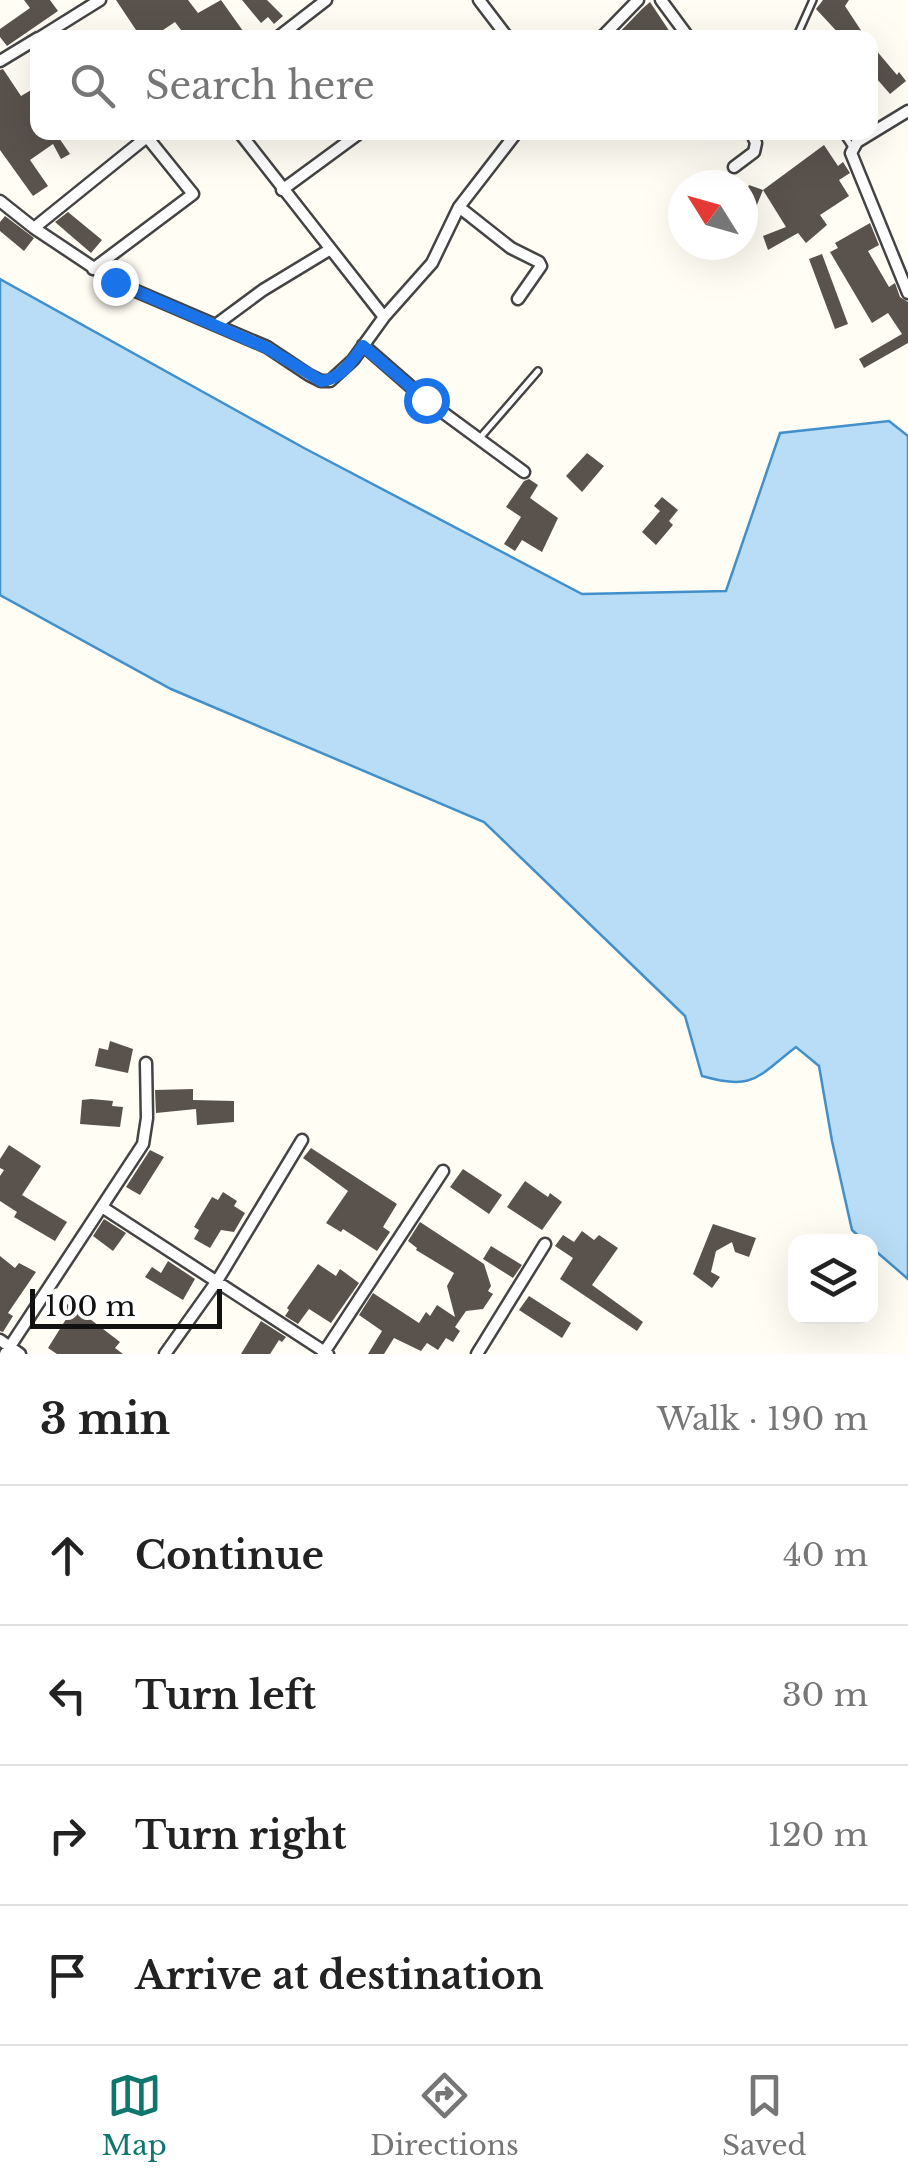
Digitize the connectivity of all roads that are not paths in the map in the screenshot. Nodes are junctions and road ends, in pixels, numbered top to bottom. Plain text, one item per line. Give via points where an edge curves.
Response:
1 (100, 0) edge
2 (326, 0) edge
3 (480, 0) edge
4 (638, 0) edge
5 (661, 0) edge
6 (813, 0) edge
7 (51, 30) edge
8 (287, 30) edge
9 (501, 30) edge
10 (609, 30) edge
11 (683, 30) edge
12 (800, 30) edge
13 (30, 43) edge
14 (0, 61) edge
15 (908, 111) edge
16 (878, 130) edge
17 (144, 140) edge
18 (154, 140) edge
19 (245, 140) edge
20 (350, 140) edge
21 (511, 140) edge
22 (755, 140) edge
23 (847, 140) edge
24 (863, 140) edge
25 (852, 147) junction
26 (734, 168) dead end
27 (282, 190) junction
28 (0, 200) edge
29 (460, 208) junction
30 (34, 228) junction
31 (329, 250) junction
32 (93, 270) junction
33 (908, 293) edge
34 (518, 298) dead end
35 (384, 317) junction
36 (217, 324) junction
37 (363, 346) junction
38 (538, 371) dead end
39 (479, 439) junction
40 (524, 472) dead end
41 (146, 1063) dead end
42 (302, 1140) dead end
43 (444, 1170) dead end
44 (102, 1207) junction
45 (546, 1244) dead end
46 (217, 1281) junction
47 (9, 1349) edge
48 (325, 1353) edge
49 (166, 1354) edge
50 (477, 1354) edge

1 - 7 street
2 - 8 street
3 - 9 street
4 - 10 street
5 - 11 street
6 - 12 lane
13 - 14 street
15 - 16 street
17 - 30 street
18 - 32 street via 193,194
19 - 27 street
20 - 27 street
21 - 29 street
22 - 26 street via 754,152
23 - 25 lane
24 - 25 street
25 - 33 street
27 - 31 street
28 - 30 street
29 - 34 street via 539,262
29 - 35 street via 432,263
30 - 32 street
31 - 35 street
31 - 36 street
32 - 36 street
35 - 37 street
36 - 37 street via 321,381 338,375
37 - 39 street
38 - 39 lane
39 - 40 street
41 - 44 street via 142,1144
42 - 46 street
43 - 48 street
44 - 46 street
44 - 47 street
45 - 50 street
46 - 48 street
46 - 49 street

